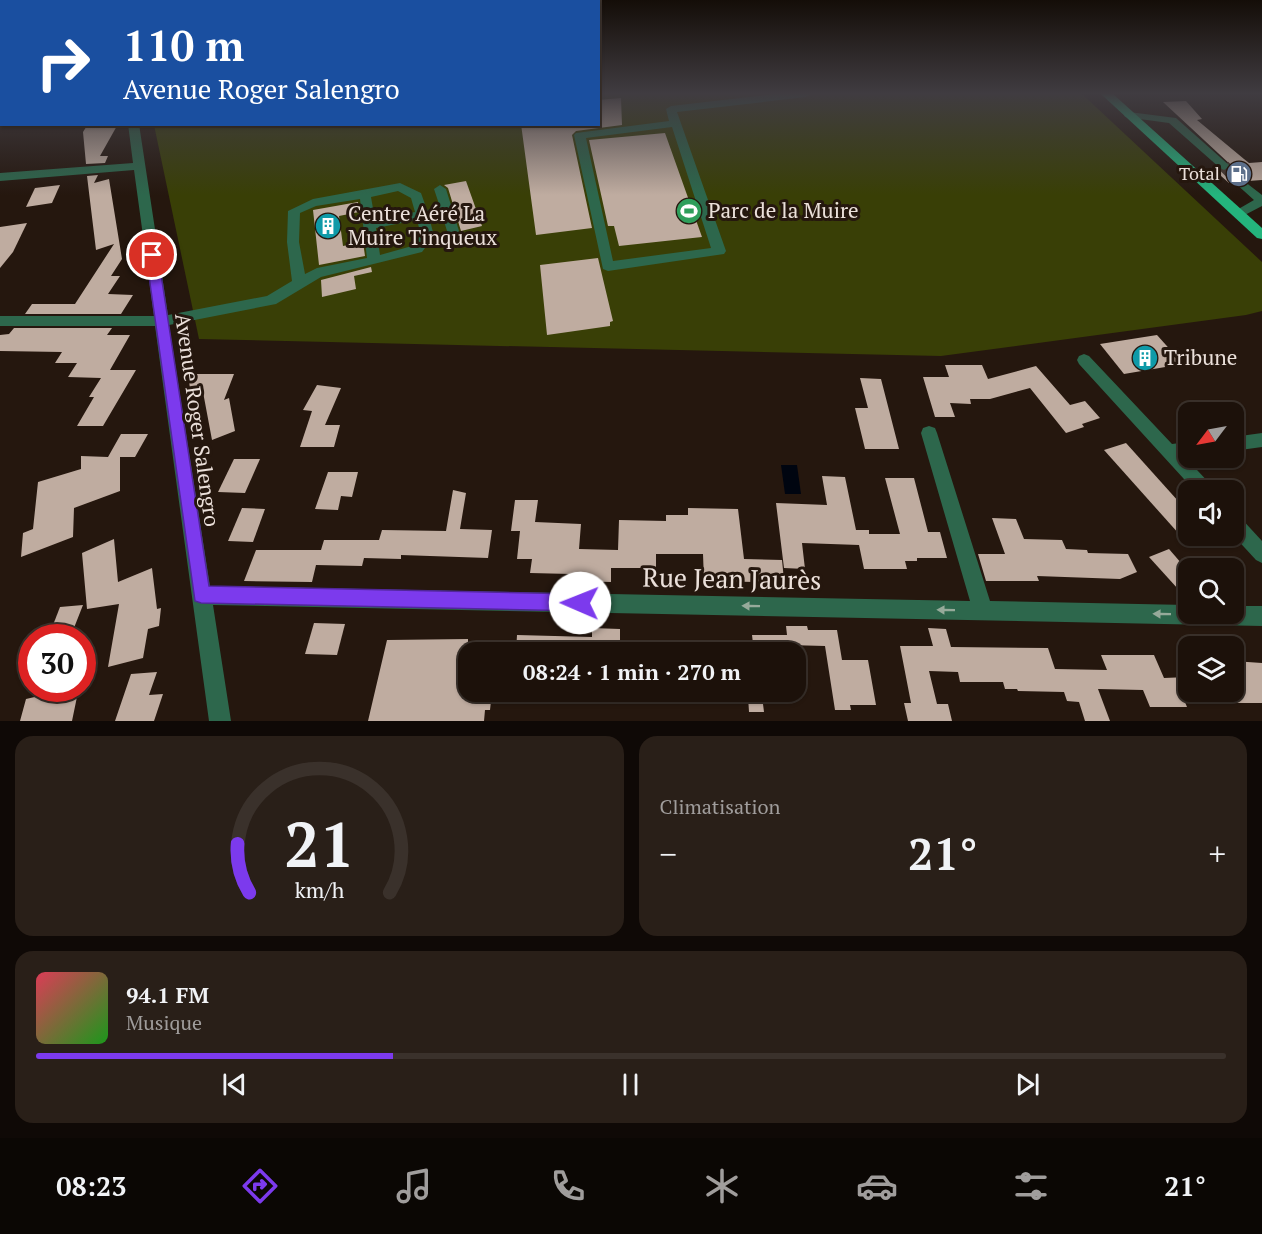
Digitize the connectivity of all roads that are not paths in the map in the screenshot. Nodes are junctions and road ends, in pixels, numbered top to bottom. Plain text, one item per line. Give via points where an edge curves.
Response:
1 (134, 128) edge
2 (639, 128) edge
3 (678, 128) edge
4 (1143, 128) edge
5 (1181, 128) edge
6 (139, 166) junction
7 (1224, 166) tunnel mouth
8 (0, 177) edge
9 (1240, 182) tunnel mouth
10 (365, 194) junction
11 (417, 196) junction
12 (1262, 201) edge
13 (447, 210) junction
14 (422, 214) junction
15 (1239, 214) junction
16 (369, 225) junction
17 (1262, 235) edge
18 (428, 236) junction
19 (374, 261) junction
20 (299, 282) junction
21 (0, 321) edge
22 (162, 321) junction
23 (1084, 360) dead end
24 (929, 433) dead end
25 (1262, 440) edge
26 (1244, 442) edge
27 (1178, 450) edge
28 (1169, 451) junction
29 (1195, 480) edge
30 (1244, 534) edge
31 (1262, 554) edge
32 (201, 595) junction
33 (983, 611) junction
34 (1262, 616) edge
35 (220, 721) edge

1 - 6 street, Avenue Roger Salengro
2 - 3 street via 580,135 608,266 719,251
4 - 15 main road
5 - 7 street
6 - 8 street
6 - 22 street, Avenue Roger Salengro
9 - 12 street
10 - 11 street via 400,187
10 - 16 street
10 - 20 street via 312,203 294,211 293,242
11 - 13 street via 441,191
11 - 14 street
12 - 15 street
13 - 14 street
13 - 18 street via 452,229
14 - 16 street
14 - 18 street
15 - 17 main road
16 - 19 street
18 - 19 street via 417,249
19 - 20 street via 317,273
20 - 22 street via 271,300
21 - 22 street
22 - 32 street, Avenue Roger Salengro
23 - 28 street
24 - 33 street
25 - 26 street
27 - 28 street
28 - 29 street
30 - 31 street
33 -> 32 street, Rue Jean Jaurès
32 - 35 street, Avenue Roger Salengro
34 -> 33 street, Rue Jean Jaurès

